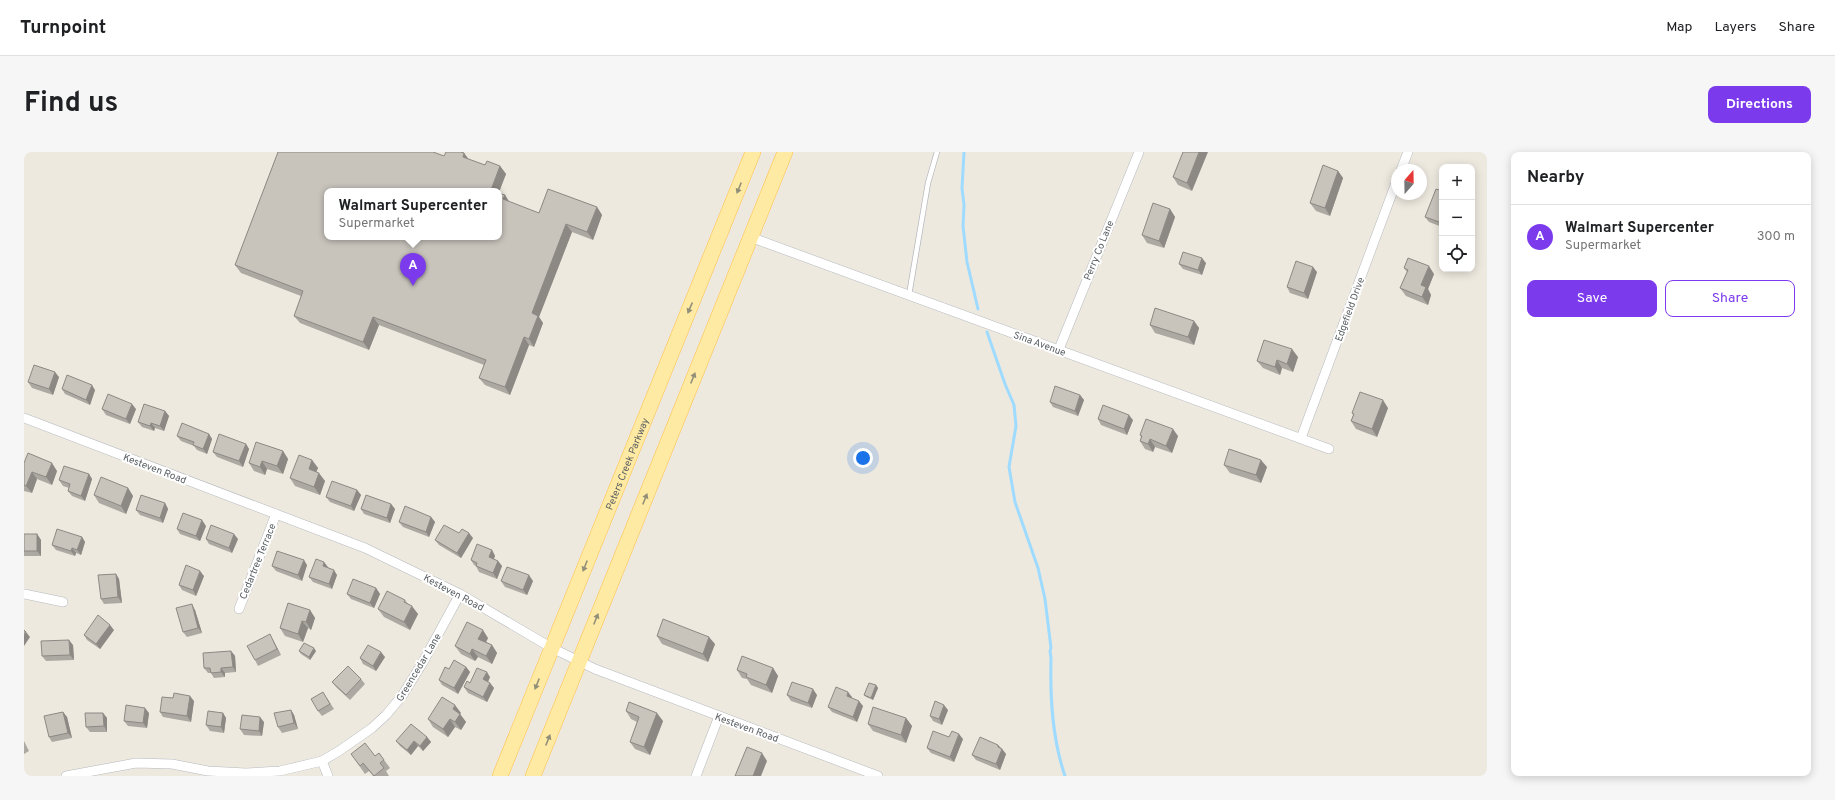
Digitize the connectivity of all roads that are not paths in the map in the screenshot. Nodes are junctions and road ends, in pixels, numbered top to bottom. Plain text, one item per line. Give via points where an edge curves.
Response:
1 (753, 152) edge
2 (785, 152) edge
3 (936, 152) edge
4 (1139, 152) edge
5 (1408, 152) edge
6 (1403, 164) edge
7 (1391, 196) edge
8 (750, 238) junction
9 (909, 295) junction
10 (1059, 349) junction
11 (24, 418) edge
12 (1301, 438) junction
13 (1330, 449) dead end
14 (276, 514) junction
15 (24, 594) edge
16 (460, 594) junction
17 (63, 602) dead end
18 (239, 608) dead end
19 (552, 648) junction
20 (579, 662) junction
21 (719, 716) junction
22 (322, 760) junction
23 (66, 776) edge
24 (328, 776) edge
25 (500, 776) edge
26 (533, 776) edge
27 (696, 776) edge
28 (878, 776) edge

1 -> 19 main road, Peters Creek Parkway
2 - 8 main road
3 - 9 lane via 928,183
4 - 10 street, Perry Co Lane
5 - 6 street
7 - 12 street, Edgefield Drive
8 - 9 street, Sina Avenue
20 -> 8 main road
9 - 10 street, Sina Avenue
10 - 12 street, Sina Avenue
11 - 14 street, Kesteven Road
12 - 13 street, Sina Avenue
14 - 16 street, Kesteven Road via 365,548
14 - 18 street, Cedartree Terrace
15 - 17 street
16 - 19 street, Kesteven Road
16 - 22 street, Greencedar Lane via 402,696 372,728 340,751
19 - 20 street, Kesteven Road
19 -> 25 main road, Peters Creek Parkway
20 - 21 street, Kesteven Road
26 -> 20 main road
21 - 27 street
21 - 28 street, Kesteven Road
22 - 23 street, Greencedar Lane via 280,771 246,773 208,771 172,764 136,763
22 - 24 street

